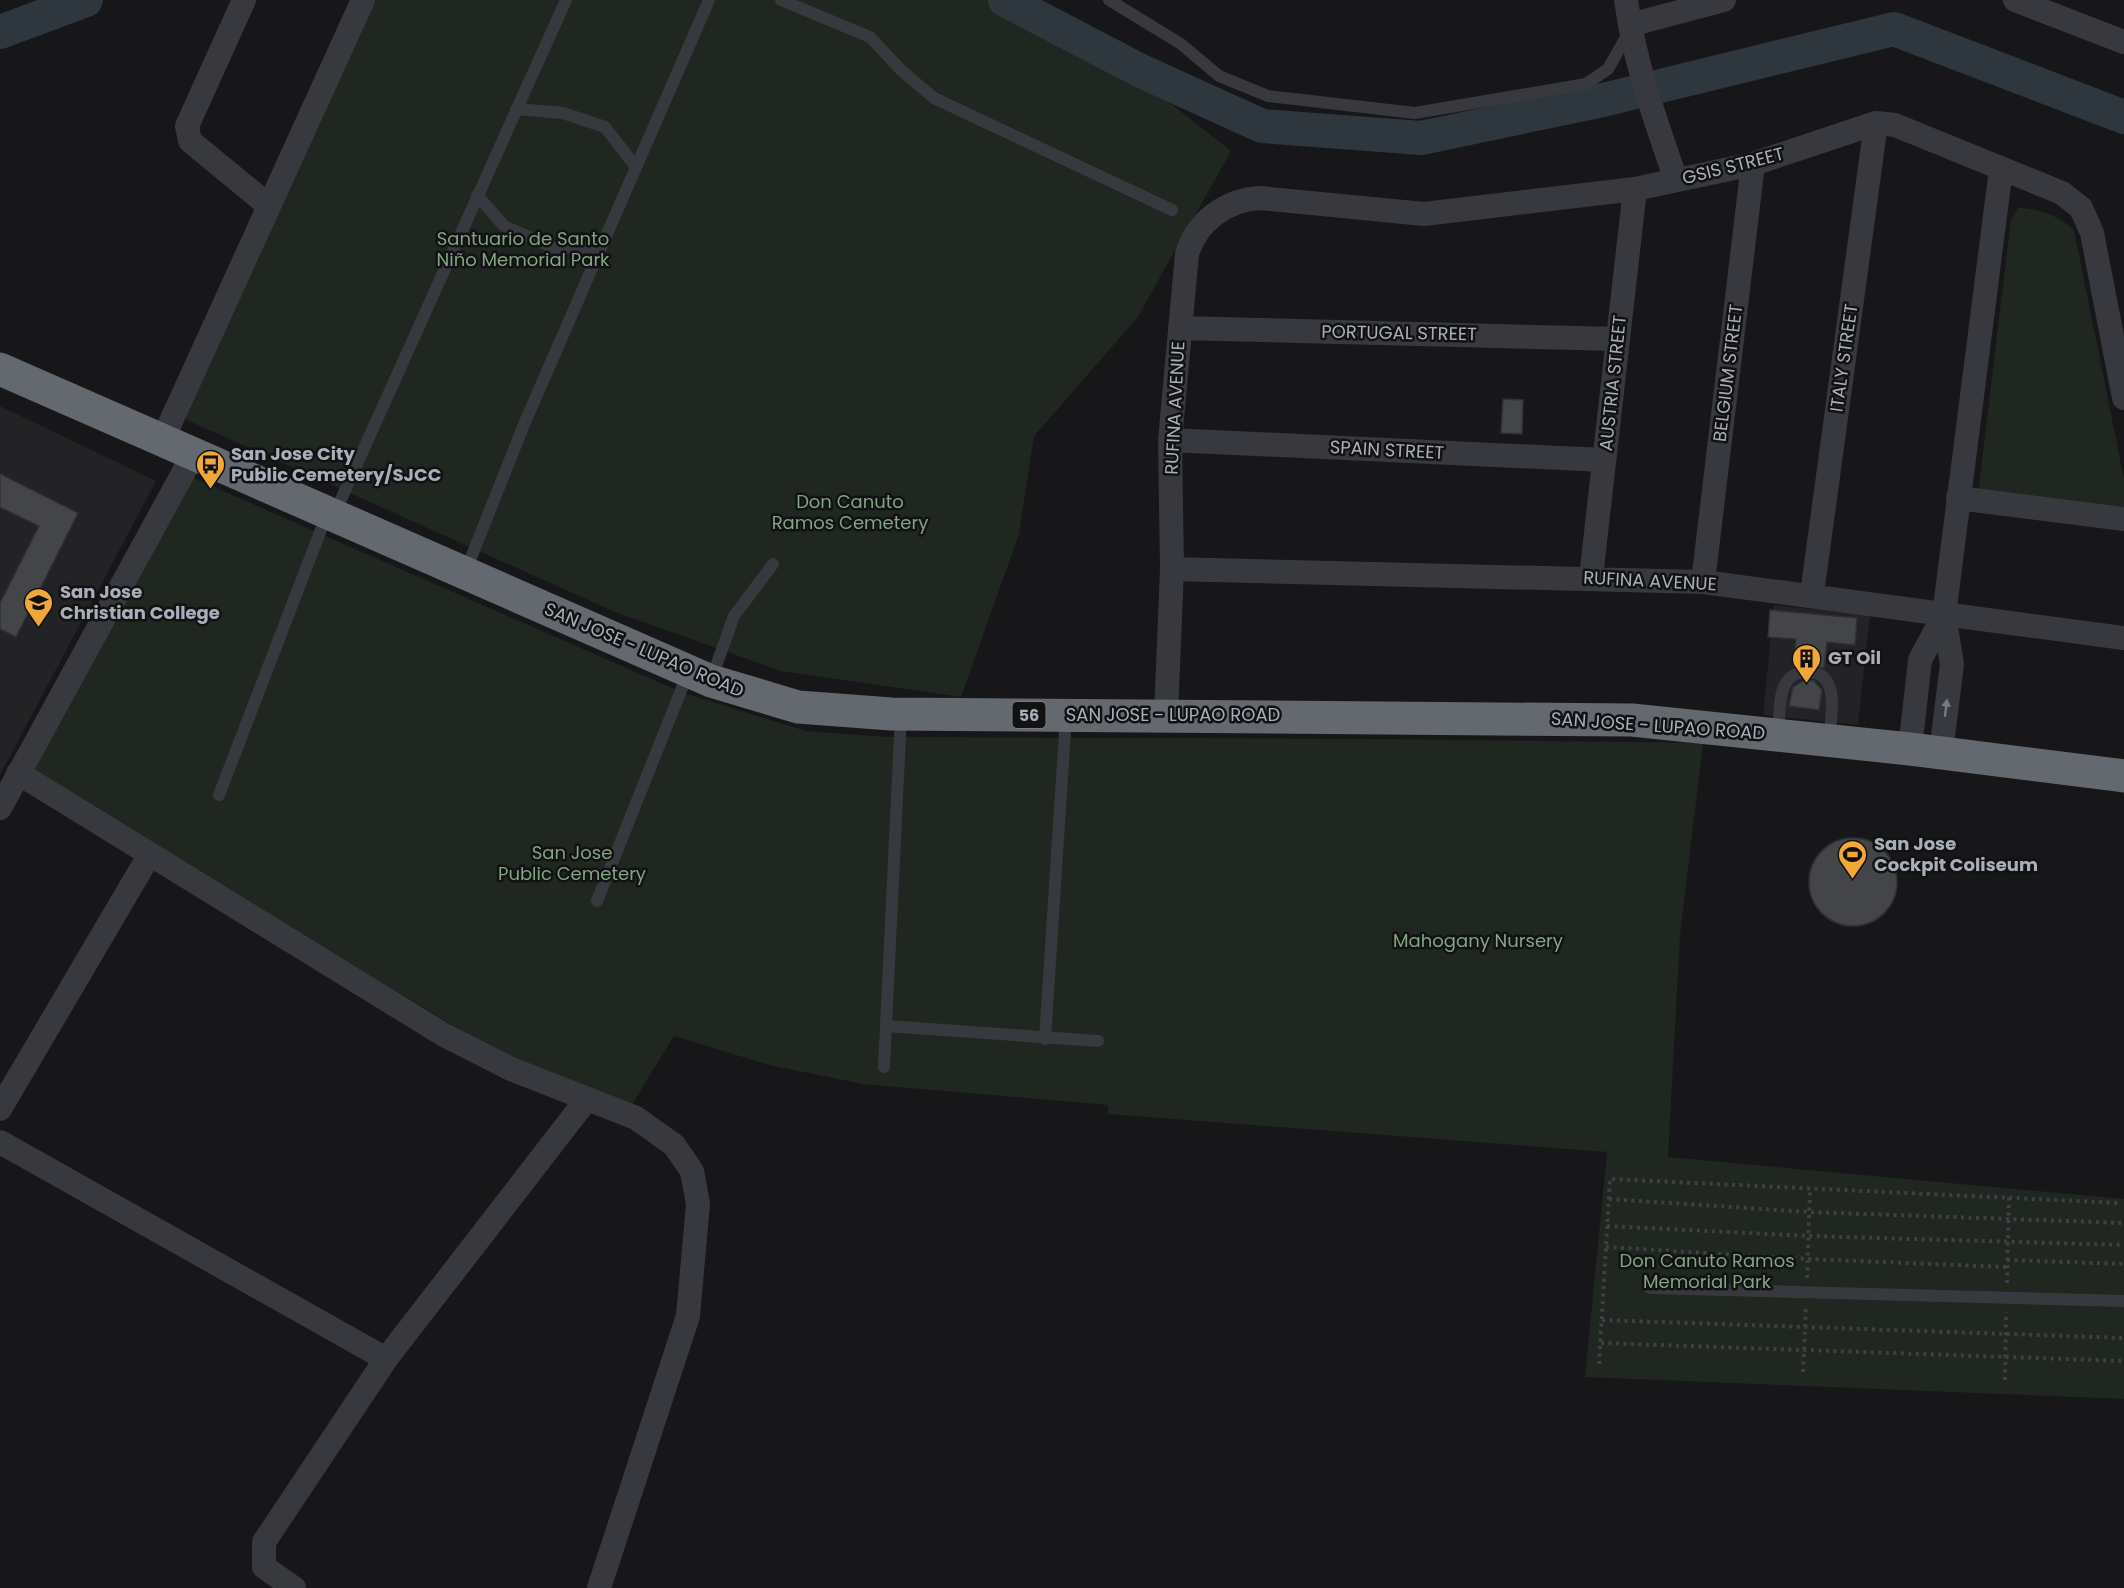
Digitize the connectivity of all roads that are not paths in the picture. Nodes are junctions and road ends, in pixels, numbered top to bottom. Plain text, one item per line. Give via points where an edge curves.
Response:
1 (244, 0) edge
2 (363, 0) edge
3 (566, 0) edge
4 (709, 0) edge
5 (781, 0) edge
6 (1109, 0) edge
7 (1626, 0) edge
8 (1724, 0) edge
9 (2015, 0) edge
10 (1630, 27) junction
11 (2124, 42) edge
12 (516, 109) junction
13 (1876, 123) junction
14 (1753, 164) junction
15 (636, 167) junction
16 (2001, 169) junction
17 (1676, 180) junction
18 (1635, 189) junction
19 (477, 195) junction
20 (269, 206) junction
21 (1172, 210) dead end
22 (601, 247) junction
23 (1189, 248) joint
24 (1180, 328) junction
25 (1618, 339) junction
26 (0, 369) edge
27 (2124, 398) edge
28 (1170, 440) junction
29 (162, 441) junction
30 (193, 455) junction
31 (1604, 460) junction
32 (1958, 498) junction
33 (330, 514) junction
34 (2124, 519) edge
35 (773, 564) dead end
36 (1172, 568) junction
37 (465, 574) junction
38 (1592, 577) junction
39 (1703, 582) junction
40 (1812, 594) junction
41 (1944, 615) junction
42 (2124, 638) edge
43 (700, 676) junction
44 (901, 714) junction
45 (1066, 714) junction
46 (1166, 715) junction
47 (1778, 735) junction
48 (1829, 740) junction
49 (1925, 751) junction
50 (18, 773) junction
51 (2124, 776) edge
52 (219, 795) dead end
53 (0, 808) edge
54 (150, 854) junction
55 (597, 901) dead end
56 (886, 1026) junction
57 (1046, 1039) junction
58 (1098, 1041) dead end
59 (884, 1067) dead end
60 (587, 1099) junction
61 (0, 1109) edge
62 (0, 1142) edge
63 (1650, 1288) dead end
64 (2124, 1301) edge
65 (386, 1359) junction
66 (294, 1588) edge
67 (599, 1588) edge

1 - 20 street via 187,126 190,141
2 - 20 street
3 - 12 lane
4 - 15 lane
5 - 21 lane via 870,37 934,98
6 - 10 lane via 1181,44 1220,76 1268,96 1415,113 1586,84 1608,69
7 - 10 street
8 - 10 street
9 - 11 street
10 - 17 street
12 - 15 lane via 563,113 605,127
12 - 19 lane
13 - 14 street, GSIS STREET
13 - 16 street via 1895,125
13 - 40 street, ITALY STREET
14 - 17 street, GSIS STREET
14 - 39 street, BELGIUM STREET
15 - 22 lane
16 - 27 street via 2062,193 2086,216
16 - 32 street
17 - 18 street, GSIS STREET
18 - 23 street, GSIS STREET via 1424,214 1247,199 1208,220
18 - 25 street, AUSTRIA STREET
19 - 22 lane via 504,226 554,248
19 - 33 lane
20 - 29 street
22 - 37 lane
23 - 24 street, RUFINA AVENUE
24 - 25 street, PORTUGAL STREET
24 - 28 street, RUFINA AVENUE
25 - 31 street, AUSTRIA STREET
26 - 29 highway, SAN JOSE - LUPAO ROAD / 56
28 - 31 street, SPAIN STREET
28 - 36 street, RUFINA AVENUE
29 - 30 highway, SAN JOSE - LUPAO ROAD / 56
30 - 33 highway, SAN JOSE - LUPAO ROAD / 56
30 - 50 street
31 - 38 street, AUSTRIA STREET
32 - 34 street
32 - 41 street
33 - 37 highway, SAN JOSE - LUPAO ROAD / 56
33 - 52 lane
35 - 43 lane via 734,616
36 - 38 street, RUFINA AVENUE
36 - 46 street, RUFINA AVENUE
37 - 43 highway, SAN JOSE - LUPAO ROAD / 56
38 - 39 street, RUFINA AVENUE
39 - 40 street, RUFINA AVENUE
40 - 41 street, RUFINA AVENUE
41 - 42 street, RUFINA AVENUE
49 -> 41 street via 1952,664
41 - 49 street via 1920,660
43 - 44 highway, SAN JOSE - LUPAO ROAD / 56 via 798,707
43 - 55 lane
44 - 45 highway, SAN JOSE - LUPAO ROAD / 56
44 - 56 lane
45 - 46 highway, SAN JOSE - LUPAO ROAD / 56
45 - 57 lane
46 - 47 highway, SAN JOSE - LUPAO ROAD / 56 via 1632,720
47 - 48 highway, SAN JOSE - LUPAO ROAD / 56
47 - 48 lane via 1784,685 1794,674 1809,671 1826,680 1832,692
48 - 49 highway, SAN JOSE - LUPAO ROAD / 56
49 - 51 highway, SAN JOSE - LUPAO ROAD / 56
50 - 53 street
50 - 54 street
54 - 60 street via 444,1035 503,1065
54 - 61 street
56 - 57 lane
56 - 59 lane
57 - 58 lane
60 - 65 street
60 - 67 street via 636,1118 674,1145 692,1171 698,1204 688,1316
62 - 65 street
63 - 64 lane
65 - 66 street via 264,1542 264,1567

